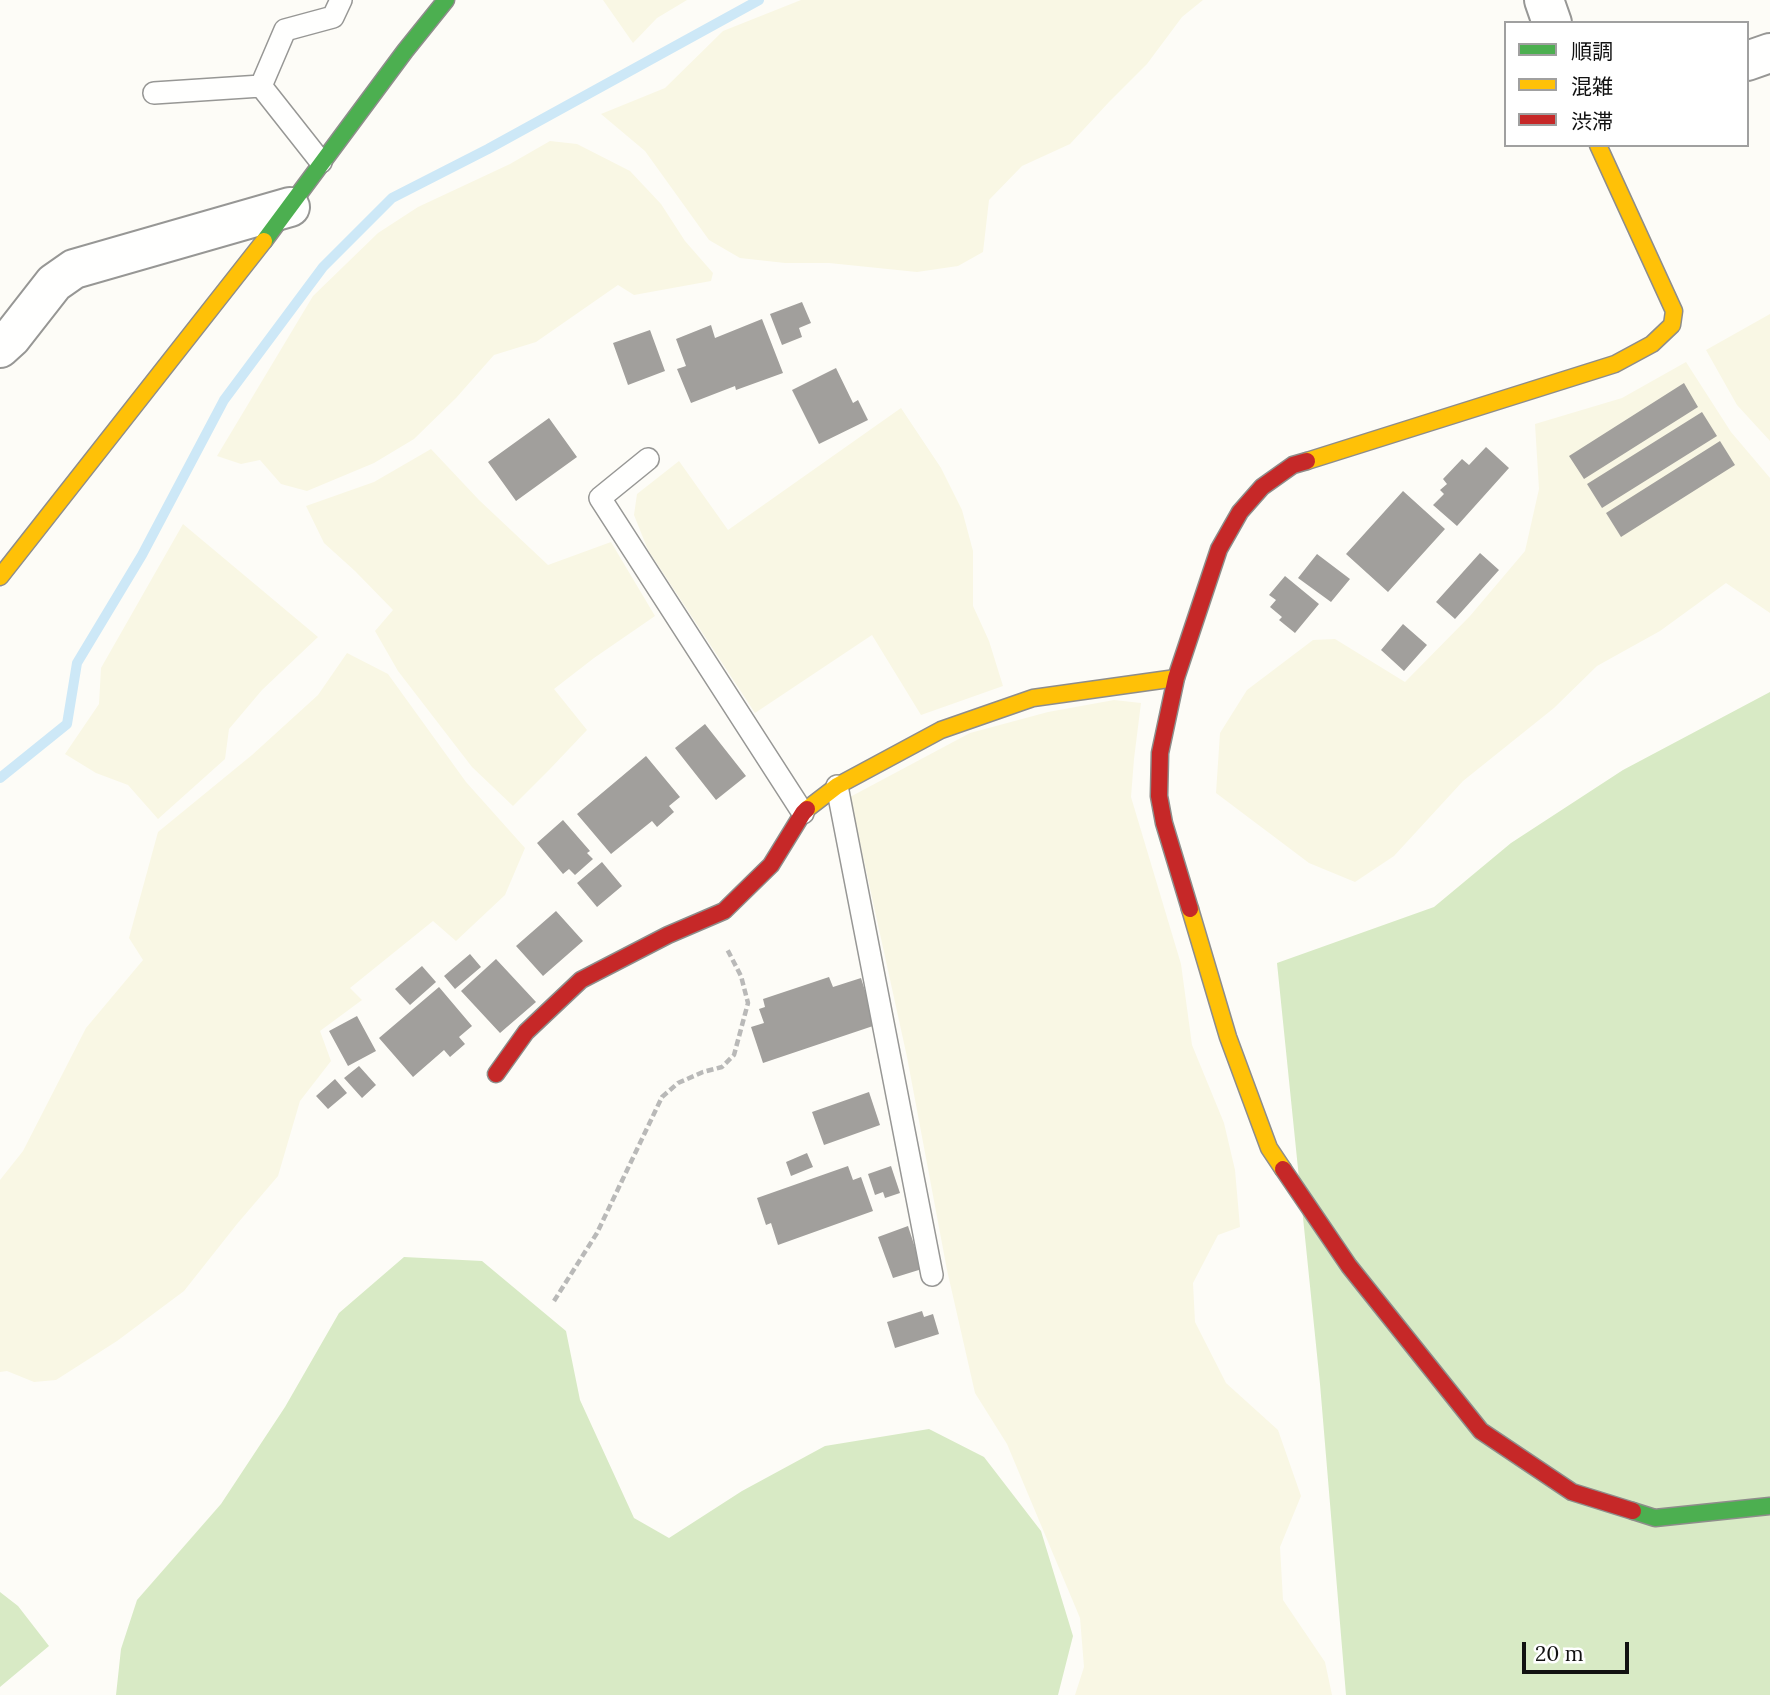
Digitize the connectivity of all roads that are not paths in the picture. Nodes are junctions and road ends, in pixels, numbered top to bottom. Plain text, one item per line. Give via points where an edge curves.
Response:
1 (341, 0) edge
2 (446, 0) edge
3 (1544, 0) edge
4 (1551, 21) edge
5 (1770, 53) edge
6 (1749, 60) edge
7 (261, 86) junction
8 (154, 93) dead end
9 (1599, 147) edge
10 (321, 162) junction
11 (290, 207) junction
12 (0, 348) edge
13 (648, 459) dead end
14 (0, 577) edge
15 (1176, 677) junction
16 (837, 786) junction
17 (803, 813) junction
18 (496, 1074) dead end
19 (932, 1276) dead end
20 (1770, 1506) edge

1 - 7 lane via 333,17 285,30
2 - 10 street
3 - 4 street
5 - 6 street
7 - 8 lane
7 - 10 lane
9 - 15 street via 1674,311 1672,325 1652,344 1615,364 1293,465 1262,487 1240,512 1219,549
10 - 11 street
11 - 12 street via 74,269 54,283
11 - 14 street
13 - 17 lane via 600,498
15 - 16 street via 1033,698 941,730
15 - 20 street via 1160,753 1164,823 1228,1037 1269,1148 1349,1266 1481,1431 1572,1492 1655,1518
16 - 17 street
16 - 19 lane
17 - 18 street via 772,865 724,911 581,980 526,1032

